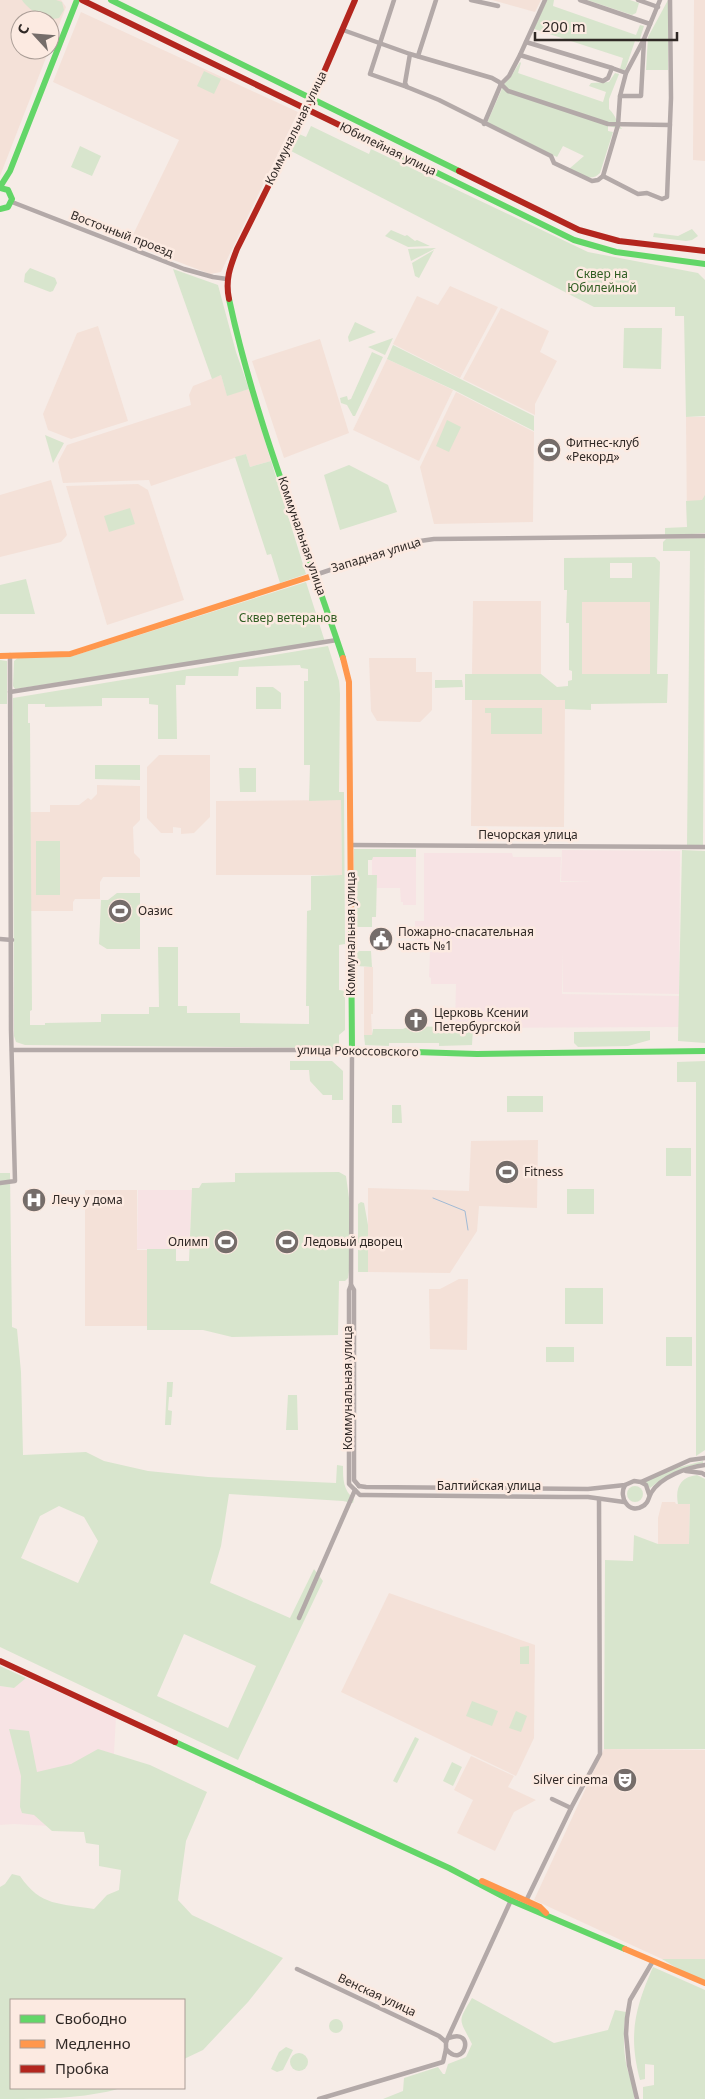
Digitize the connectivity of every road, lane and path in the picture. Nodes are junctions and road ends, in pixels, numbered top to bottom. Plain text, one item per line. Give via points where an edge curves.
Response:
1 (76, 0) edge
2 (82, 0) edge
3 (111, 0) edge
4 (355, 0) edge
5 (394, 0) edge
6 (436, 0) edge
7 (471, 0) edge
8 (545, 0) edge
9 (580, 0) edge
10 (638, 0) edge
11 (660, 0) edge
12 (670, 0) edge
13 (498, 6) dead end
14 (658, 7) junction
15 (650, 24) junction
16 (343, 30) junction
17 (644, 39) junction
18 (526, 42) junction
19 (379, 44) junction
20 (410, 54) junction
21 (520, 55) junction
22 (418, 56) junction
23 (612, 68) junction
24 (626, 73) junction
25 (502, 84) junction
26 (407, 87) junction
27 (620, 96) junction
28 (312, 98) junction
29 (306, 110) junction
30 (484, 124) junction
31 (618, 125) junction
32 (670, 125) junction
33 (10, 171) junction
34 (603, 176) junction
35 (0, 187) edge
36 (9, 191) junction
37 (12, 202) junction
38 (2, 210) edge
39 (705, 251) edge
40 (705, 264) edge
41 (227, 279) junction
42 (705, 536) edge
43 (315, 575) junction
44 (337, 640) junction
45 (10, 655) junction
46 (0, 656) edge
47 (10, 692) junction
48 (351, 844) junction
49 (705, 847) edge
50 (0, 940) edge
51 (12, 940) junction
52 (12, 1050) junction
53 (352, 1050) junction
54 (705, 1051) edge
55 (0, 1183) edge
56 (703, 1456) edge
57 (705, 1465) edge
58 (351, 1466) junction
59 (682, 1471) junction
60 (705, 1475) edge
61 (641, 1482) junction
62 (625, 1485) junction
63 (359, 1486) junction
64 (355, 1490) junction
65 (650, 1496) junction
66 (599, 1499) junction
67 (624, 1502) junction
68 (299, 1618) dead end
69 (0, 1661) edge
70 (552, 1799) dead end
71 (571, 1808) junction
72 (512, 1898) junction
73 (526, 1901) junction
74 (547, 1914) junction
75 (653, 1960) junction
76 (297, 1969) dead end
77 (705, 1983) edge
78 (448, 2040) junction
79 (446, 2050) junction
80 (319, 2099) edge
81 (637, 2099) edge

1 - 33 main road
2 - 29 main road, Юбилейная улица
3 - 28 main road, Юбилейная улица
4 - 16 main road, Коммунальная улица
5 - 19 street
6 - 22 street
7 - 13 street
8 - 18 street
9 - 15 street
10 - 14 street
11 - 14 street
12 - 32 street
14 - 15 street
15 - 17 street
16 - 19 street
16 - 28 main road, Коммунальная улица
17 - 24 street
17 - 27 street via 641,96
18 - 21 street
18 - 23 street
19 - 20 street
19 - 26 street via 370,74
20 - 22 street
20 - 26 street
21 - 23 street via 603,81
21 - 25 street
22 - 25 street via 492,78
23 - 24 street
24 - 27 street
25 - 30 street
25 - 31 street via 508,91 602,123
26 - 30 street
27 - 31 street
28 - 29 main road, Коммунальная улица
28 - 39 main road, Юбилейная улица via 579,230 646,246
29 - 40 main road, Юбилейная улица via 574,240 616,252
29 - 41 main road, Коммунальная улица via 237,249
30 - 34 street via 552,156 554,163 592,181
31 - 32 street
31 - 34 street
32 - 34 street via 666,199 638,194
33 - 35 main road
33 - 36 main road
35 - 36 main road
36 - 37 main road
37 - 38 main road
37 - 41 street, Восточный проезд via 184,269
41 - 43 main road, Коммунальная улица via 227,294 248,377
42 - 43 street, Западная улица via 434,539 413,542
43 - 44 main road, Коммунальная улица
43 - 45 main road, Западная улица via 70,654
44 - 47 street
44 - 48 main road, Коммунальная улица via 350,695
45 - 46 main road, Западная улица
45 - 47 street
47 - 51 street
48 - 49 street, Печорская улица
48 - 53 main road, Коммунальная улица
50 - 51 street
51 - 52 street
52 - 53 street, улица Рокоссовского
52 - 55 street via 15,1182
53 - 54 main road, улица Рокоссовского via 476,1054
53 - 58 street, Коммунальная улица via 354,1290
56 - 61 street, Балтийская улица
57 - 59 street, Балтийская улица
58 - 63 street, Коммунальная улица
58 - 64 street, Коммунальная улица via 349,1484
59 - 60 street
59 - 65 street, Балтийская улица via 664,1481
61 - 62 street, Балтийская улица
61 - 65 street
62 - 63 street, Балтийская улица via 588,1489
62 - 67 street
63 - 64 street
64 - 66 street, Балтийская улица via 366,1496
64 - 68 street
65 - 67 street, Балтийская улица via 639,1508 631,1508
66 - 67 street, Балтийская улица
66 - 71 street via 600,1754
69 - 72 main road
70 - 71 street
71 - 73 street
72 - 73 main road
72 - 74 main road
72 - 78 street
73 - 74 main road
74 - 75 main road
75 - 77 main road
75 - 81 street via 630,2000 627,2018 629,2065
76 - 78 street, Венская улица
78 - 79 street
78 - 79 street via 461,2037 466,2048 456,2056
79 - 80 street via 443,2062

